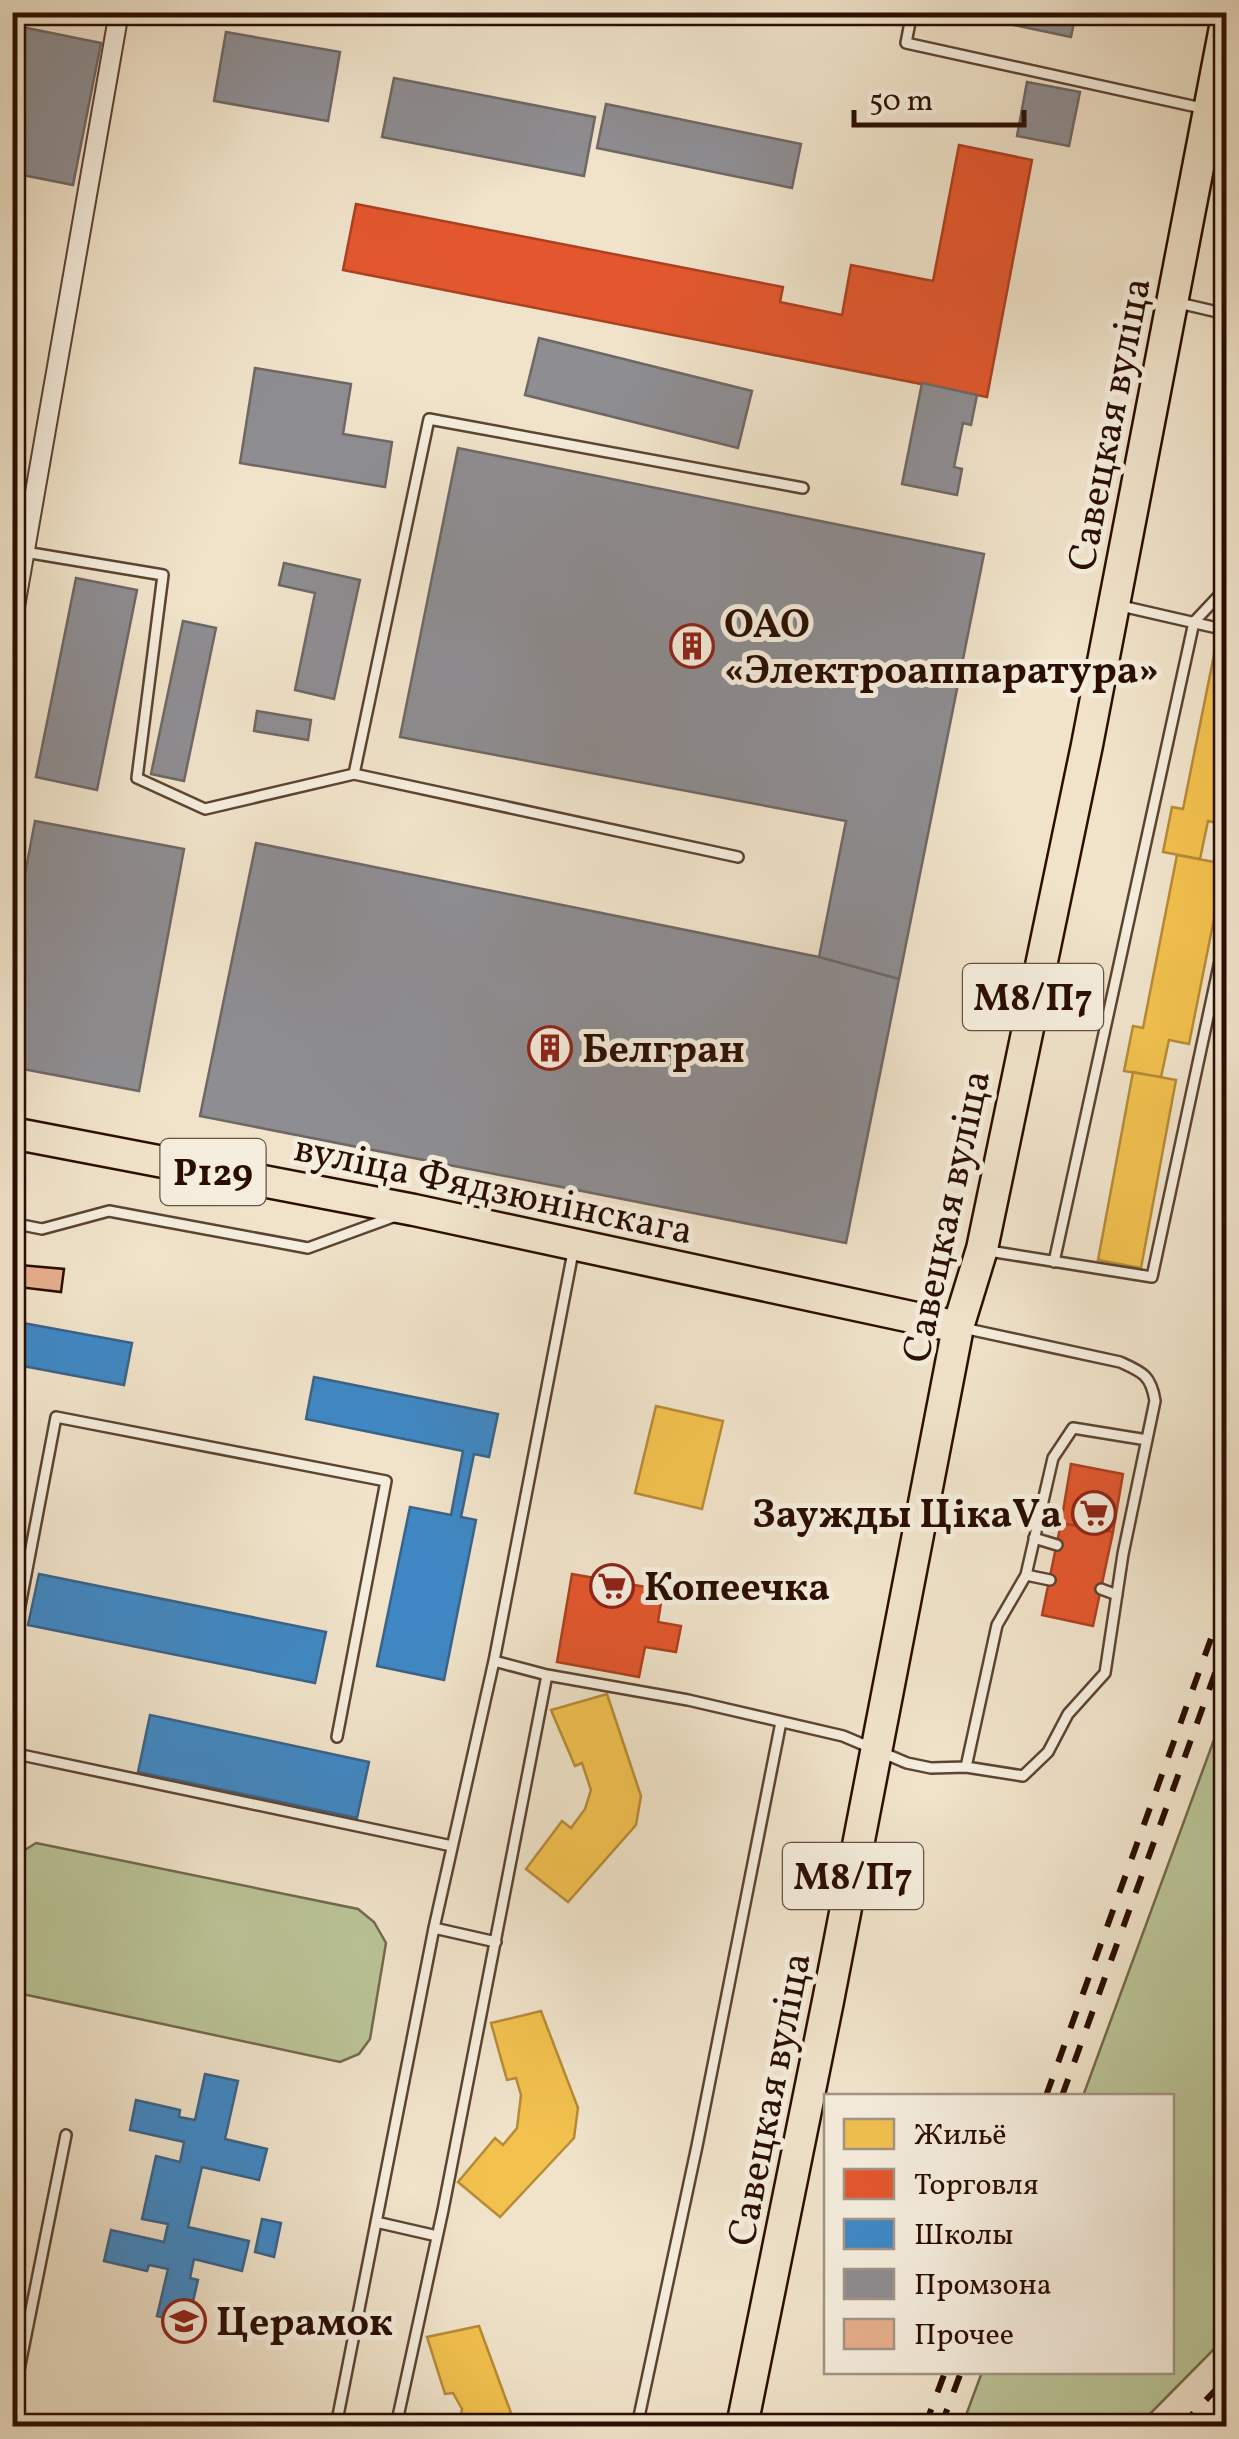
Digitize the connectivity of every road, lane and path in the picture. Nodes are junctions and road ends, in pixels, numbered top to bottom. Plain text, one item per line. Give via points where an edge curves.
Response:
1 (120, 12) edge
2 (912, 12) edge
3 (1226, 22) edge
4 (1210, 120) junction
5 (1172, 302) junction
6 (1226, 314) edge
7 (803, 488) dead end
8 (25, 552) junction
9 (1226, 588) edge
10 (1115, 604) junction
11 (1194, 622) junction
12 (12, 624) edge
13 (1226, 630) edge
14 (354, 774) junction
15 (738, 857) dead end
16 (1226, 933) edge
17 (12, 1133) edge
18 (414, 1210) junction
19 (12, 1223) edge
20 (574, 1244) junction
21 (982, 1249) junction
22 (1054, 1262) junction
23 (958, 1327) junction
24 (1147, 1440) junction
25 (1034, 1538) junction
26 (1057, 1545) dead end
27 (1109, 1551) dead end
28 (1123, 1554) junction
29 (1026, 1575) junction
30 (1050, 1580) dead end
31 (1101, 1590) dead end
32 (1117, 1596) junction
33 (12, 1648) edge
34 (494, 1661) junction
35 (548, 1675) junction
36 (780, 1722) junction
37 (337, 1737) dead end
38 (877, 1750) junction
39 (12, 1753) edge
40 (966, 1766) junction
41 (452, 1846) junction
42 (434, 1928) junction
43 (496, 1942) junction
44 (66, 2135) dead end
45 (376, 2222) junction
46 (437, 2236) junction
47 (12, 2405) edge
48 (336, 2426) edge
49 (396, 2426) edge
50 (636, 2426) edge
51 (742, 2426) edge

1 - 8 street
2 - 4 lane via 906,43
3 - 4 main road, Савецкая вуліца / М8/П7
4 - 5 main road, Савецкая вуліца / М8/П7
5 - 6 lane
5 - 10 main road, Савецкая вуліца / М8/П7
7 - 14 lane via 429,420
8 - 12 street
8 - 14 lane via 164,576 137,778 204,809
9 - 11 lane
10 - 11 lane
10 - 21 main road, Савецкая вуліца / М8/П7
11 - 13 lane
11 - 22 lane
14 - 15 lane
16 - 22 lane via 1152,1277
17 - 18 main road, вуліца Фядзюнінскага / Р129
18 - 19 lane via 308,1248 108,1211 42,1228
18 - 20 main road, вуліца Фядзюнінскага / Р129
20 - 23 main road, вуліца Фядзюнінскага / Р129
20 - 34 lane
21 - 22 lane
21 - 23 main road, Савецкая вуліца / М8/П7
23 - 24 lane via 1140,1371 1152,1383 1155,1401
23 - 38 main road, Савецкая вуліца / М8/П7
24 - 25 lane via 1073,1428 1053,1458
24 - 28 lane
25 - 26 lane
25 - 29 lane
27 - 28 lane
28 - 32 lane
29 - 30 lane
29 - 40 lane via 997,1626
31 - 32 lane
32 - 40 lane via 1105,1673 1068,1714 1048,1752 1023,1776
33 - 37 lane via 56,1418 386,1482
34 - 35 lane
34 - 41 lane
35 - 36 lane
35 - 43 lane
36 - 38 lane
36 - 50 lane
38 - 40 lane via 908,1764
38 - 51 main road, Савецкая вуліца / М8/П7
39 - 41 lane
41 - 42 lane
42 - 43 lane
42 - 45 lane
43 - 46 lane
44 - 47 lane
45 - 46 lane
45 - 48 lane
46 - 49 lane

